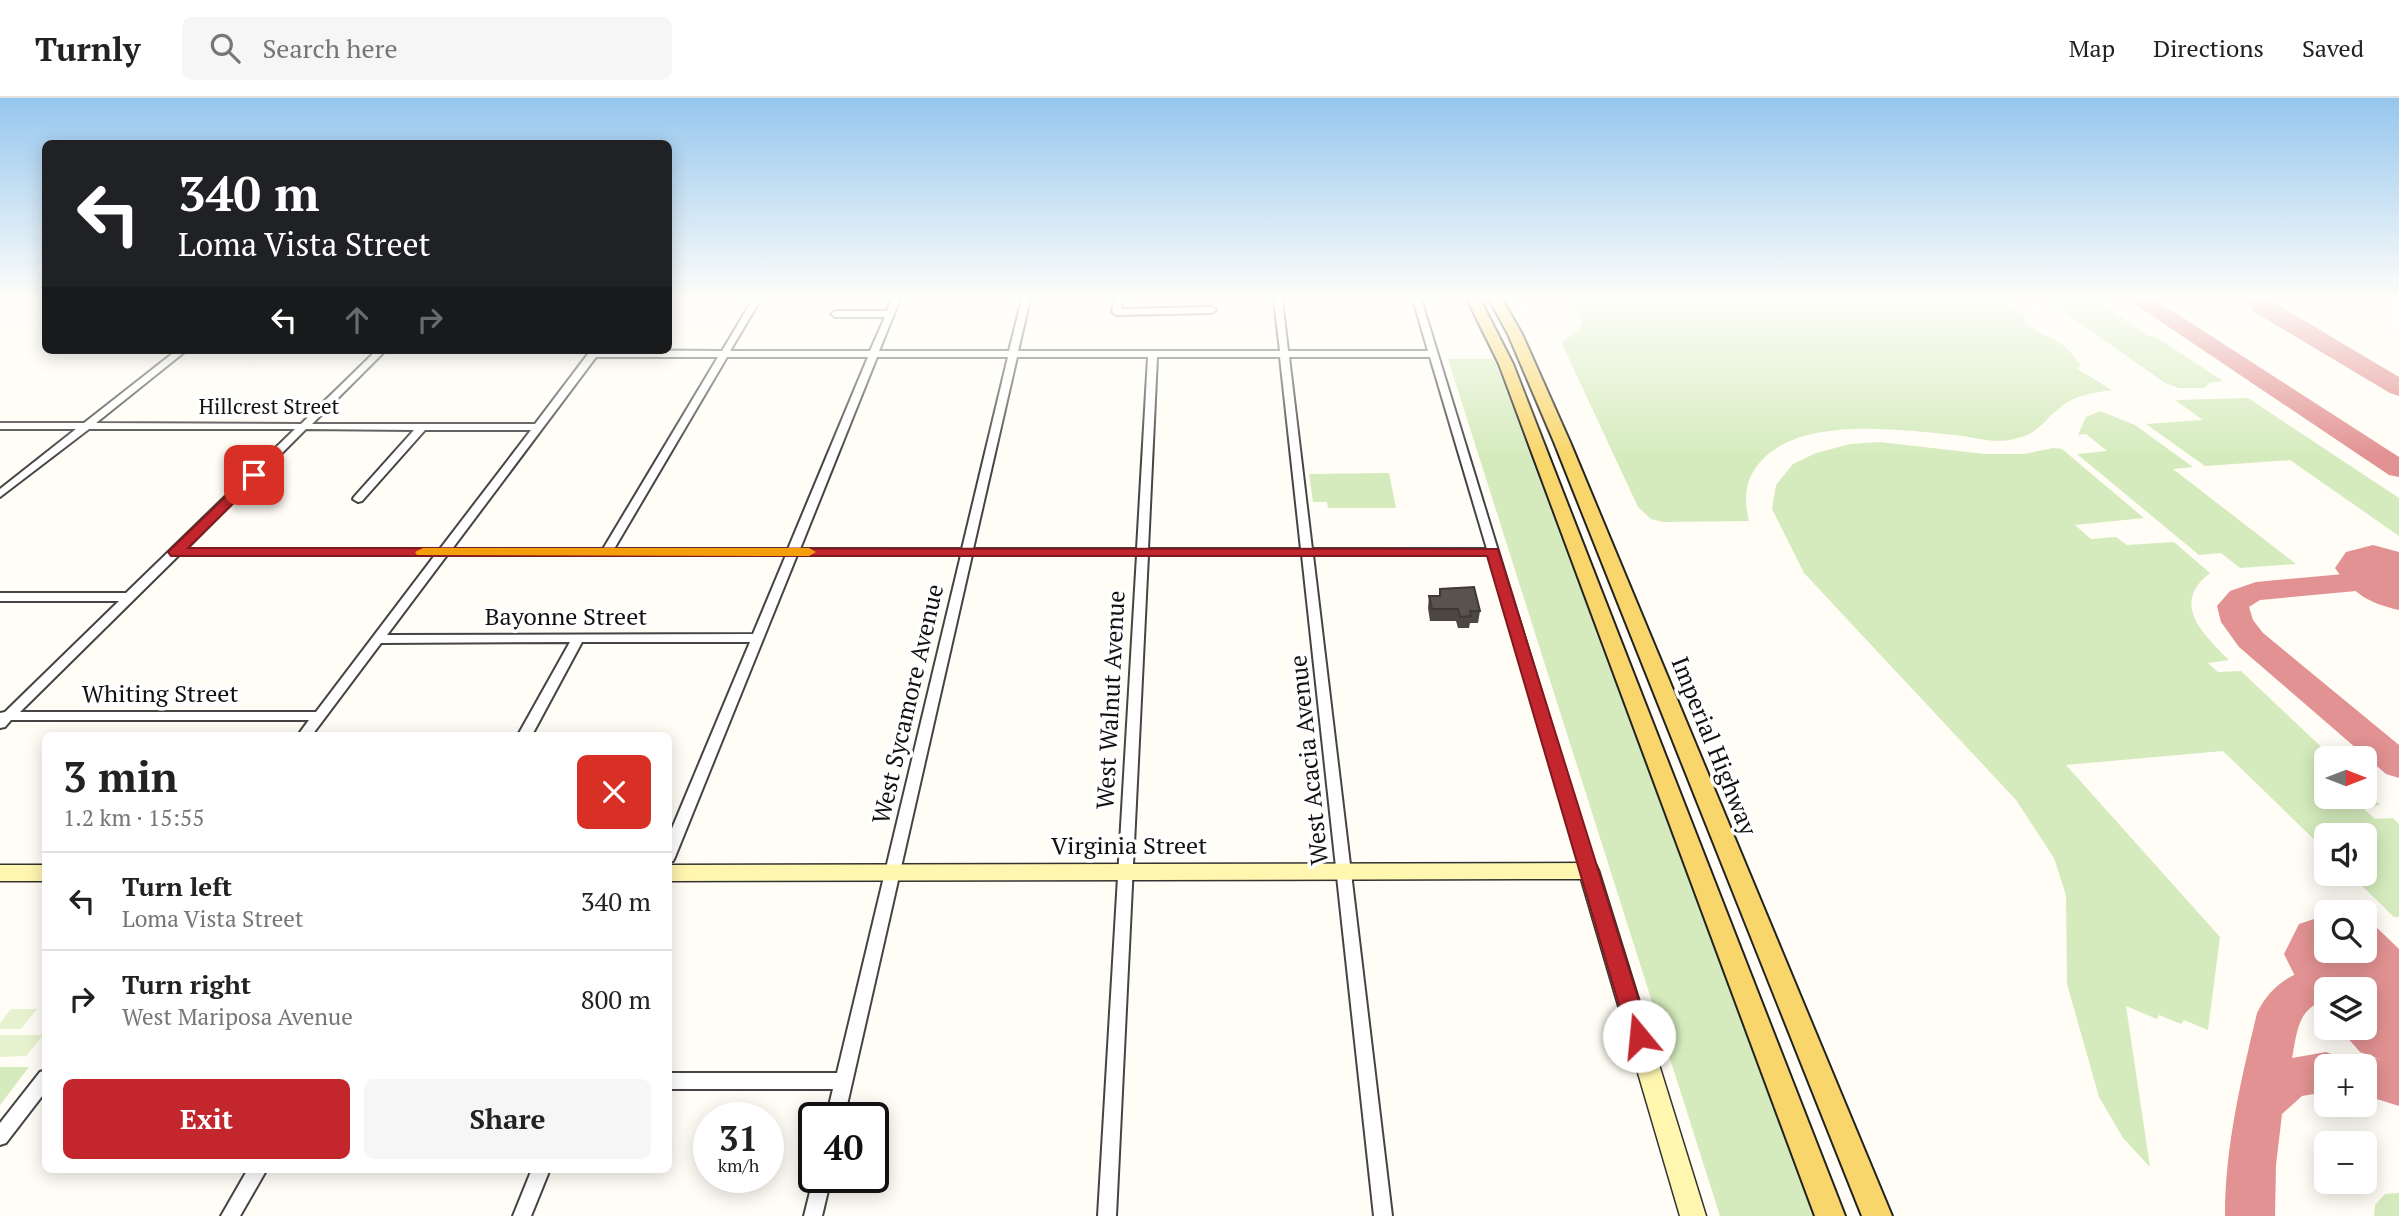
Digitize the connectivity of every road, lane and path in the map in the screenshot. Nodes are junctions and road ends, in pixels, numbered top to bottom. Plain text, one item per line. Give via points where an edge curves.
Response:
1 (726, 351) edge
2 (874, 351) edge
3 (1500, 351) edge
4 (1522, 351) edge
5 (672, 353) edge
6 (178, 354) edge
7 (378, 354) edge
8 (593, 354) edge
9 (724, 354) junction
10 (873, 354) junction
11 (1013, 354) junction
12 (1153, 354) junction
13 (1285, 354) junction
14 (1433, 354) joint
15 (1503, 357) junction
16 (1536, 384) junction
17 (0, 426) edge
18 (86, 426) junction
19 (306, 426) junction
20 (538, 427) junction
21 (422, 428) junction
22 (0, 494) edge
23 (358, 499) dead end
24 (176, 552) junction
25 (442, 552) junction
26 (607, 552) junction
27 (792, 552) junction
28 (967, 552) junction
29 (1141, 552) junction
30 (1308, 552) junction
31 (1493, 552) junction
32 (0, 597) edge
33 (130, 597) junction
34 (578, 638) junction
35 (756, 638) junction
36 (377, 639) junction
37 (319, 716) junction
38 (3, 719) edge
39 (307, 732) edge
40 (527, 732) edge
41 (672, 847) edge
42 (1125, 872) junction
43 (1344, 872) junction
44 (1590, 872) junction
45 (0, 873) edge
46 (42, 873) edge
47 (672, 873) edge
48 (895, 873) junction
49 (42, 1082) edge
50 (672, 1082) edge
51 (844, 1082) junction
52 (839, 1102) edge
53 (0, 1137) edge
54 (256, 1173) edge
55 (539, 1173) edge
56 (818, 1193) edge
57 (230, 1216) edge
58 (522, 1216) edge
59 (813, 1216) edge
60 (1107, 1216) edge
61 (1383, 1216) edge
62 (1693, 1216) edge
63 (1830, 1216) edge
64 (1877, 1216) edge

1 - 9 street
2 - 10 street
3 - 15 main road
4 - 16 main road, Imperial Highway
5 - 9 street
6 - 18 street
7 - 19 street
8 - 20 street
9 - 10 street
9 - 26 street
10 - 11 street
10 - 27 street
11 - 12 street
11 - 28 street, West Sycamore Avenue
12 - 13 street
12 - 29 street, West Walnut Avenue
13 - 14 street
13 - 30 street, West Acacia Avenue
14 - 31 street
15 - 16 main road via 1520,360 1529,380
15 - 63 main road
16 - 64 main road, Imperial Highway
17 - 18 street, Hillcrest Street
18 - 19 street, Hillcrest Street
18 - 22 street
19 - 21 street, Hillcrest Street
19 - 24 street
20 - 21 street, Hillcrest Street
20 - 25 street
21 - 23 street
24 - 25 street
24 - 33 street
25 - 26 street
25 - 36 street
26 - 27 street
27 - 28 street
27 - 35 street
28 - 29 street
28 - 48 street, West Sycamore Avenue
29 - 30 street
29 - 42 street, West Walnut Avenue
30 - 31 street
30 - 43 street, West Acacia Avenue
31 - 44 street
32 - 33 street
33 - 38 street
34 - 35 street, Bayonne Street
34 - 36 street, Bayonne Street
34 - 40 street
35 - 41 street
36 - 37 street
37 - 38 street, Whiting Street
37 - 39 street
42 - 43 street, Virginia Street
42 - 48 street, Virginia Street
42 - 60 street, West Walnut Avenue
43 - 44 street, Virginia Street
43 - 61 street, West Acacia Avenue
44 - 62 street
45 - 46 street
47 - 48 street, Virginia Street
48 - 51 street, West Sycamore Avenue
49 - 53 street
50 - 51 street
51 - 52 street, West Sycamore Avenue
54 - 57 street
55 - 58 street
56 - 59 street

